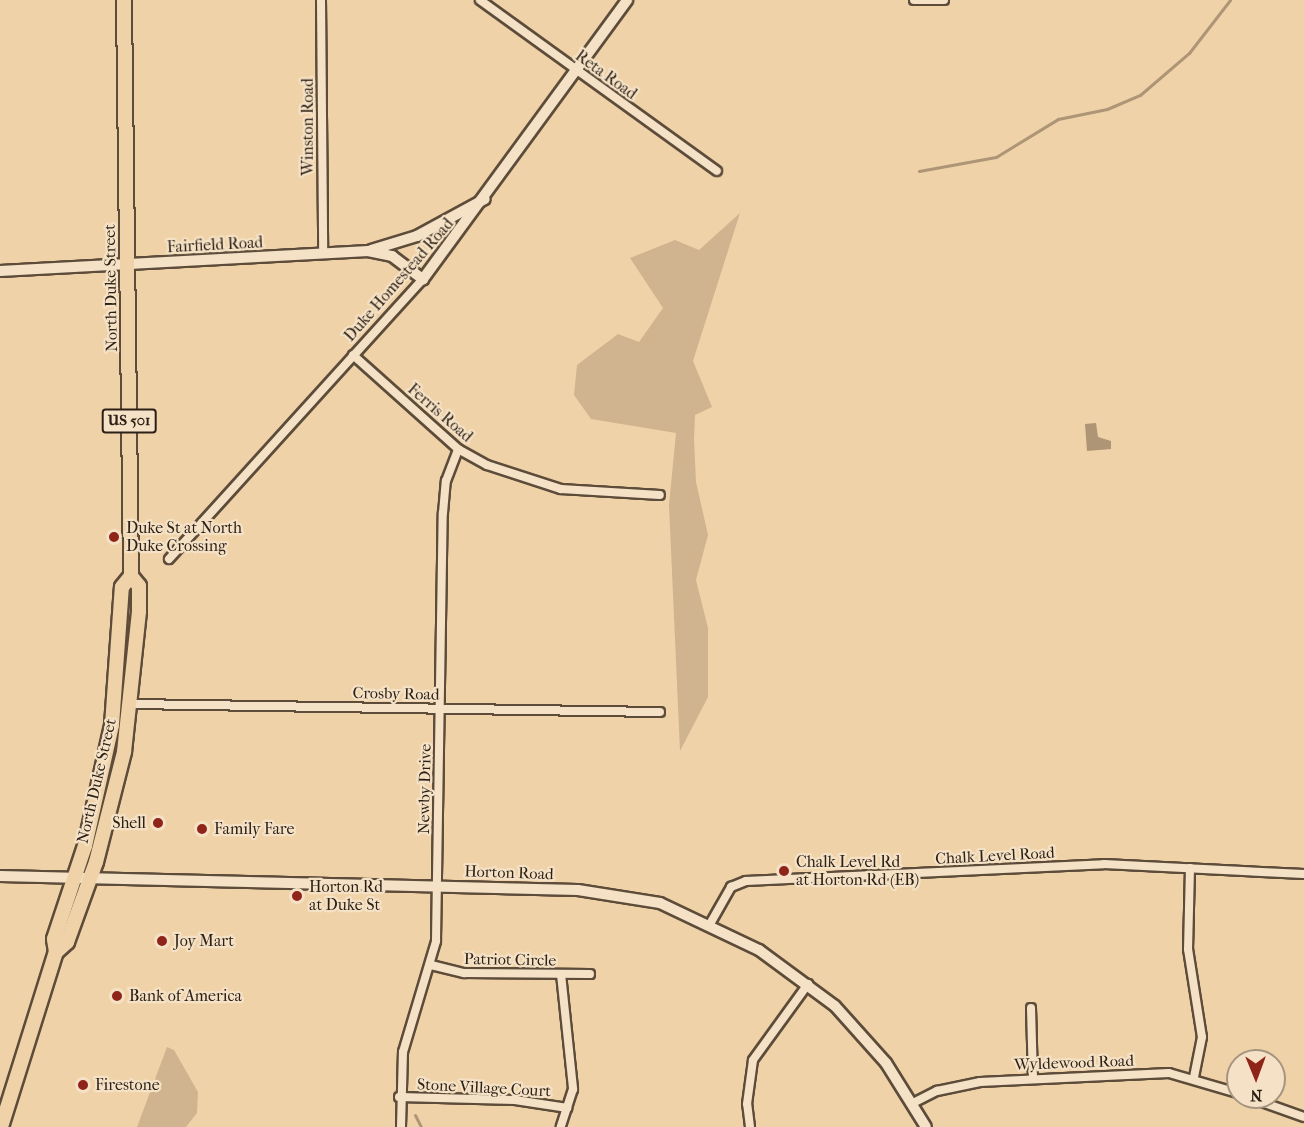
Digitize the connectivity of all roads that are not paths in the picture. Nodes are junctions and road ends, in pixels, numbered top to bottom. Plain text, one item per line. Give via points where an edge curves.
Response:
1 (124, 0) edge
2 (321, 0) edge
3 (480, 0) edge
4 (627, 0) edge
5 (914, 0) edge
6 (944, 0) edge
7 (578, 70) junction
8 (717, 171) dead end
9 (488, 197) junction
10 (368, 251) junction
11 (323, 254) junction
12 (127, 266) junction
13 (0, 271) edge
14 (423, 279) junction
15 (353, 355) junction
16 (458, 449) junction
17 (660, 495) dead end
18 (169, 559) dead end
19 (130, 576) junction
20 (131, 704) junction
21 (440, 708) junction
22 (660, 712) dead end
23 (1190, 868) junction
24 (1304, 874) edge
25 (0, 876) edge
26 (74, 880) junction
27 (89, 880) junction
28 (437, 886) junction
29 (710, 924) junction
30 (56, 952) junction
31 (431, 966) junction
32 (561, 974) junction
33 (590, 974) dead end
34 (808, 984) junction
35 (1031, 1008) dead end
36 (1194, 1077) junction
37 (1033, 1079) junction
38 (1226, 1089) edge
39 (399, 1097) junction
40 (913, 1103) junction
41 (567, 1107) junction
42 (1282, 1109) edge
43 (1304, 1117) edge
44 (1, 1127) edge
45 (401, 1127) edge
46 (561, 1127) edge
47 (750, 1127) edge
48 (926, 1127) edge

1 - 12 highway, North Duke Street / US 501
2 - 11 street, Winston Road
3 - 7 street, Reta Road
4 - 7 street, Duke Homestead Road
5 - 6 street
7 - 8 street, Reta Road
7 - 9 street, Duke Homestead Road
9 - 10 street via 417,236
9 - 14 street, Duke Homestead Road
10 - 11 street, Fairfield Road
10 - 14 street, Fairfield Road via 392,256
11 - 12 street, Fairfield Road
12 - 13 street, Fairfield Road
12 - 19 highway, North Duke Street / US 501
14 - 15 street, Duke Homestead Road
15 - 16 street, Ferris Road
15 - 18 street, Duke Homestead Road
16 - 17 street, Ferris Road via 519,478 561,489
16 - 21 street, Newby Drive via 443,499
19 - 20 highway, North Duke Street / US 501 via 139,586
19 - 26 highway, North Duke Street / US 501 via 122,587 112,725
20 - 21 street, Crosby Road
20 - 27 highway, North Duke Street / US 501
21 - 22 street, Crosby Road
21 - 28 street, Newby Drive
23 - 24 street, Chalk Level Road
23 - 29 street, Chalk Level Road via 1104,864 746,881 731,887
23 - 36 street via 1188,949 1202,1037
25 - 26 street, Horton Road
26 - 27 street, Horton Road
26 - 30 highway, North Duke Street / US 501 via 54,939
27 - 28 street, Horton Road
27 - 30 highway, North Duke Street / US 501 via 67,942
28 - 29 street, Horton Road via 608,893 660,903
28 - 31 street, Newby Drive
29 - 34 street, Horton Road
30 - 44 highway, North Duke Street / US 501
31 - 32 street, Patriot Circle via 464,973
31 - 39 street, Newby Drive via 403,1053
32 - 33 street, Patriot Circle
32 - 41 street via 573,1089
34 - 40 street, Horton Road via 858,1029
34 - 47 street via 753,1060 747,1104
35 - 37 street
36 - 37 street, Wyldewood Road via 1169,1073
36 - 38 street, Wyldewood Road
37 - 40 street, Wyldewood Road via 952,1086
39 - 41 street, Stone Village Court via 515,1100
39 - 45 street, Newby Drive
40 - 48 street, Horton Road
41 - 46 street
42 - 43 street

